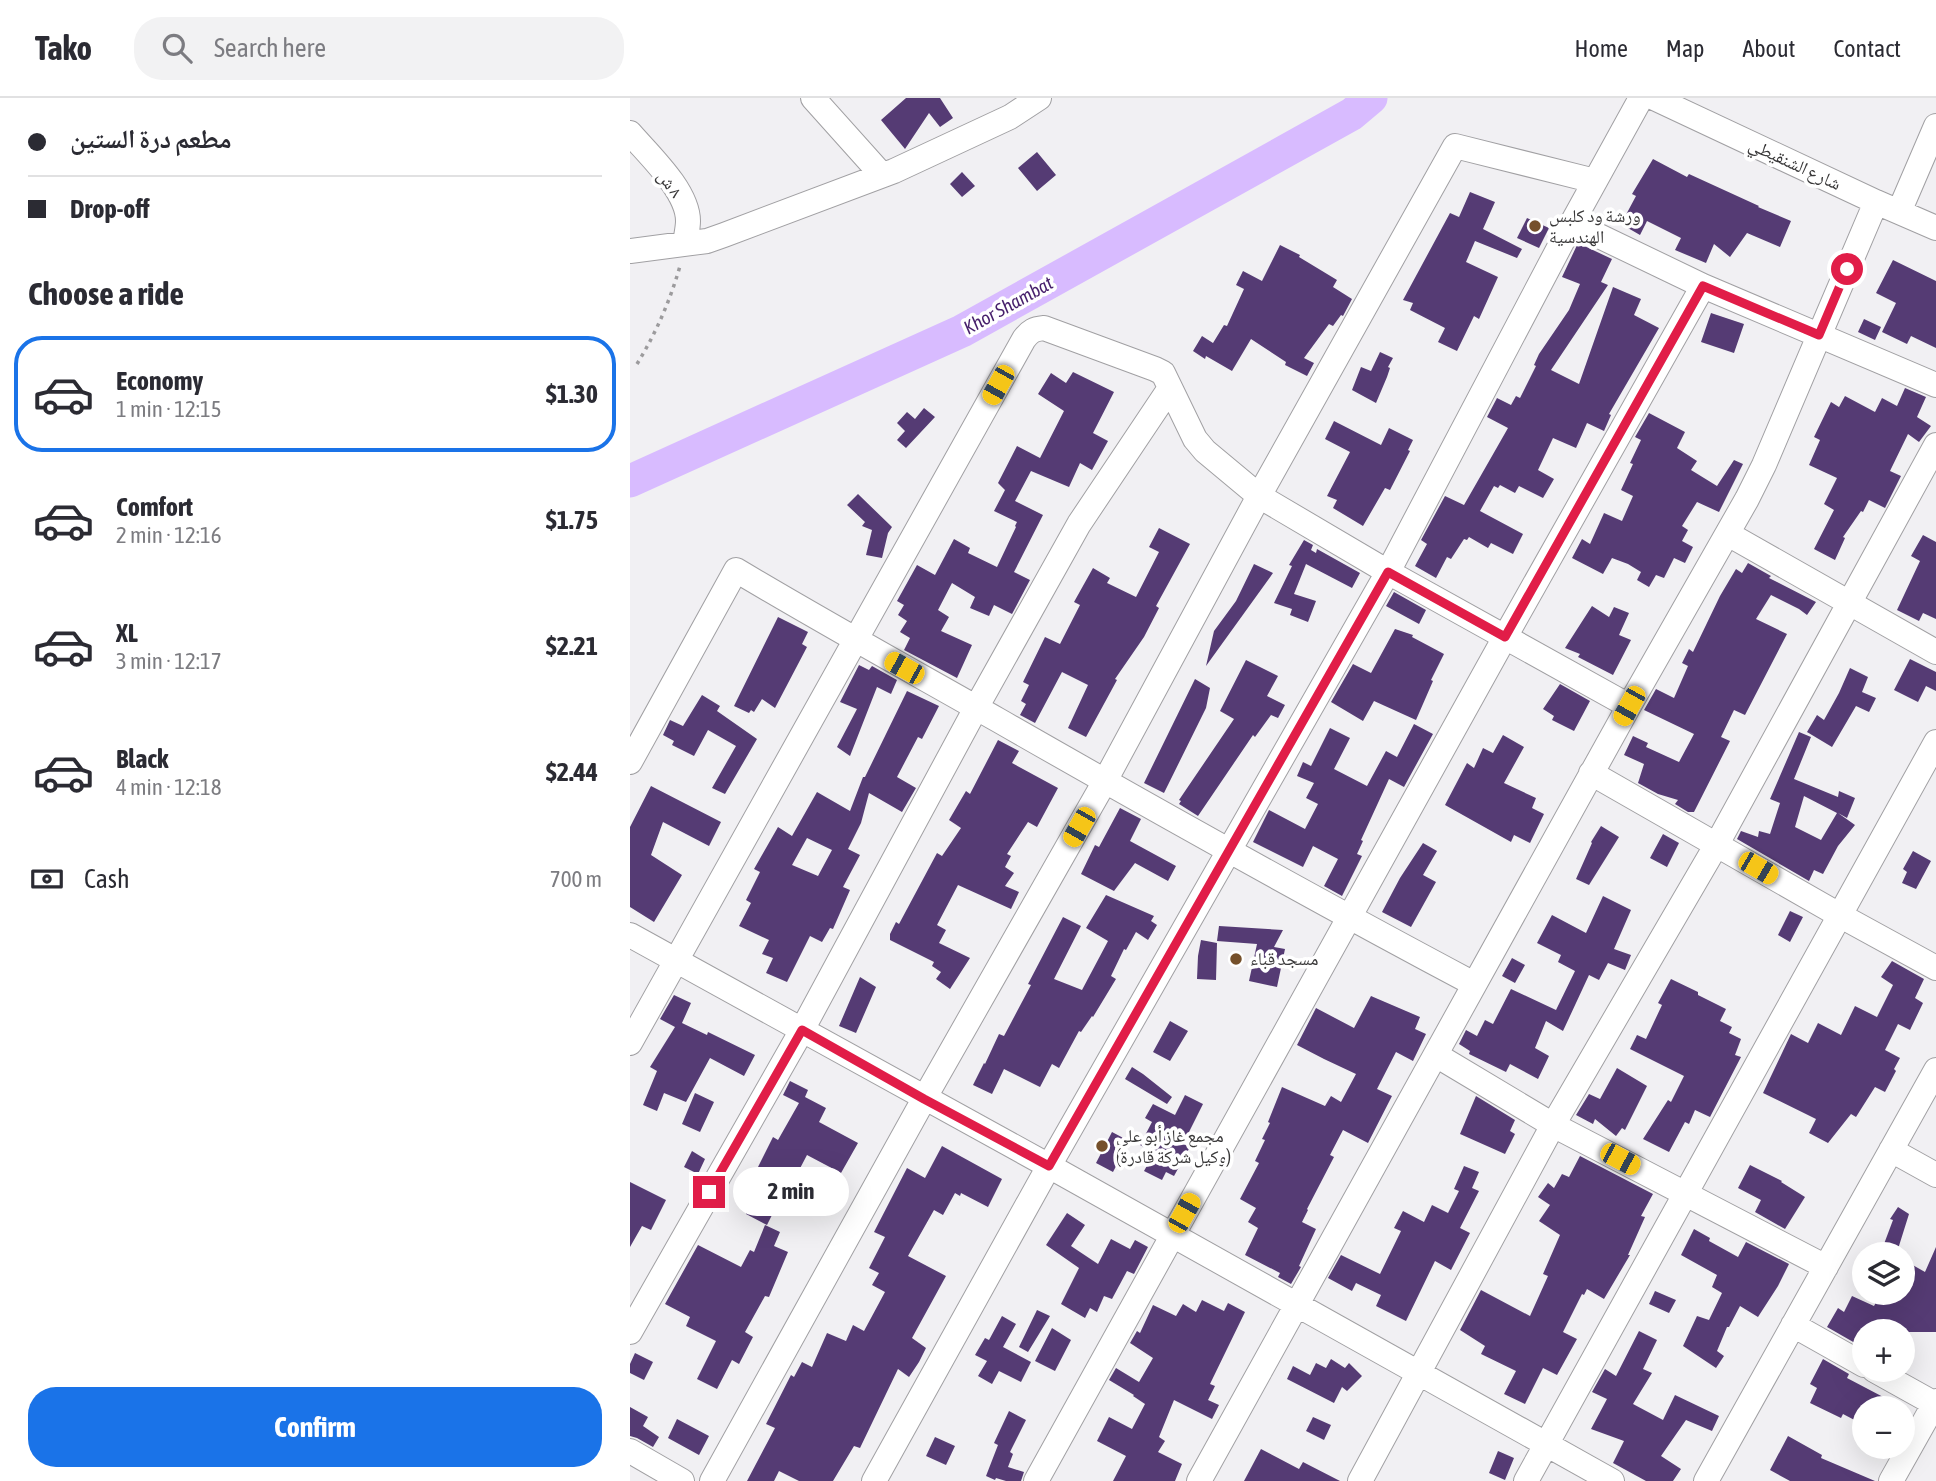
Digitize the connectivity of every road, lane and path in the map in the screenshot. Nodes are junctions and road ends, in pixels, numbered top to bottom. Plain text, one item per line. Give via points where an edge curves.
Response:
1 (813, 98) edge
2 (1039, 98) edge
3 (1641, 98) edge
4 (1654, 98) edge
5 (1936, 126) edge
6 (630, 133) edge
7 (882, 175) junction
8 (1595, 181) junction
9 (1876, 202) junction
10 (1899, 212) junction
11 (1572, 223) junction
12 (1936, 228) edge
13 (685, 243) junction
14 (630, 251) edge
15 (1703, 286) junction
16 (1819, 335) junction
17 (637, 364) dead end
18 (1936, 386) edge
19 (1170, 388) junction
20 (1936, 445) edge
21 (1259, 496) junction
22 (1728, 534) junction
23 (1388, 572) junction
24 (1848, 603) junction
25 (1505, 637) junction
26 (856, 641) junction
27 (1936, 652) edge
28 (1629, 706) junction
29 (976, 708) junction
30 (1936, 742) edge
31 (630, 762) edge
32 (1591, 773) junction
33 (1105, 781) junction
34 (1717, 844) junction
35 (1229, 851) junction
36 (1841, 916) junction
37 (1350, 918) junction
38 (630, 935) edge
39 (676, 961) junction
40 (1936, 968) edge
41 (1474, 984) junction
42 (802, 1030) junction
43 (630, 1043) edge
44 (1436, 1055) junction
45 (1936, 1070) edge
46 (924, 1099) junction
47 (1553, 1125) junction
48 (1891, 1150) junction
49 (1049, 1166) junction
50 (1936, 1175) edge
51 (1686, 1194) junction
52 (1171, 1236) junction
53 (1826, 1267) junction
54 (1296, 1306) junction
55 (1793, 1325) junction
56 (630, 1332) edge
57 (1852, 1358) edge
58 (1419, 1374) junction
59 (1896, 1382) edge
60 (1935, 1403) edge
61 (1546, 1444) junction
62 (630, 1451) edge
63 (682, 1481) edge
64 (712, 1481) edge
65 (874, 1481) edge
66 (1036, 1481) edge
67 (1199, 1481) edge
68 (1360, 1481) edge
69 (1526, 1481) edge
70 (1612, 1481) edge
71 (1706, 1481) edge
72 (1891, 1481) edge

1 - 7 street
2 - 7 street via 1010,117
3 - 8 street
4 - 9 street, شارع الشنقيطي
5 - 10 street
6 - 13 street, ٨ ش via 668,178 686,208
7 - 13 street via 716,238
8 - 11 street
8 - 21 street via 1455,146
9 - 10 street, شارع الشنقيطي
9 - 16 street
10 - 12 street, شارع الشنقيطي
11 - 15 street
11 - 23 street
13 - 14 street
13 - 17 path via 675,286
15 - 16 street
15 - 25 street
16 - 18 street
16 - 22 street via 1764,465
19 - 21 street via 1205,451
19 - 26 street via 1163,373 1155,369 1044,328 1030,332
19 - 29 street via 1079,524
20 - 24 street
21 - 23 street
21 - 33 street
22 - 24 street
22 - 28 street
23 - 25 street
23 - 35 street
24 - 27 street
24 - 34 street
25 - 28 street
25 - 37 street
26 - 29 street
26 - 31 street via 736,570
26 - 39 street
28 - 32 street
29 - 33 street
29 - 42 street
30 - 36 street
32 - 34 street
32 - 41 street
33 - 35 street
33 - 46 street
34 - 36 street
34 - 47 street
35 - 37 street
35 - 49 street
36 - 40 street
36 - 51 street
37 - 41 street
37 - 52 street
38 - 39 street
39 - 42 street
39 - 43 street
41 - 44 street
42 - 46 street
42 - 56 street
44 - 47 street
44 - 54 street
45 - 48 street
46 - 49 street
46 - 64 street
47 - 51 street
47 - 58 street
48 - 50 street
48 - 53 street
49 - 52 street
49 - 65 street
51 - 53 street
51 - 61 street
52 - 54 street
52 - 66 street
53 - 55 street
54 - 58 street
54 - 67 street
55 - 57 street
55 - 71 street
58 - 61 street
58 - 68 street
59 - 60 street
60 - 72 street
61 - 69 street
61 - 70 street
62 - 63 street

